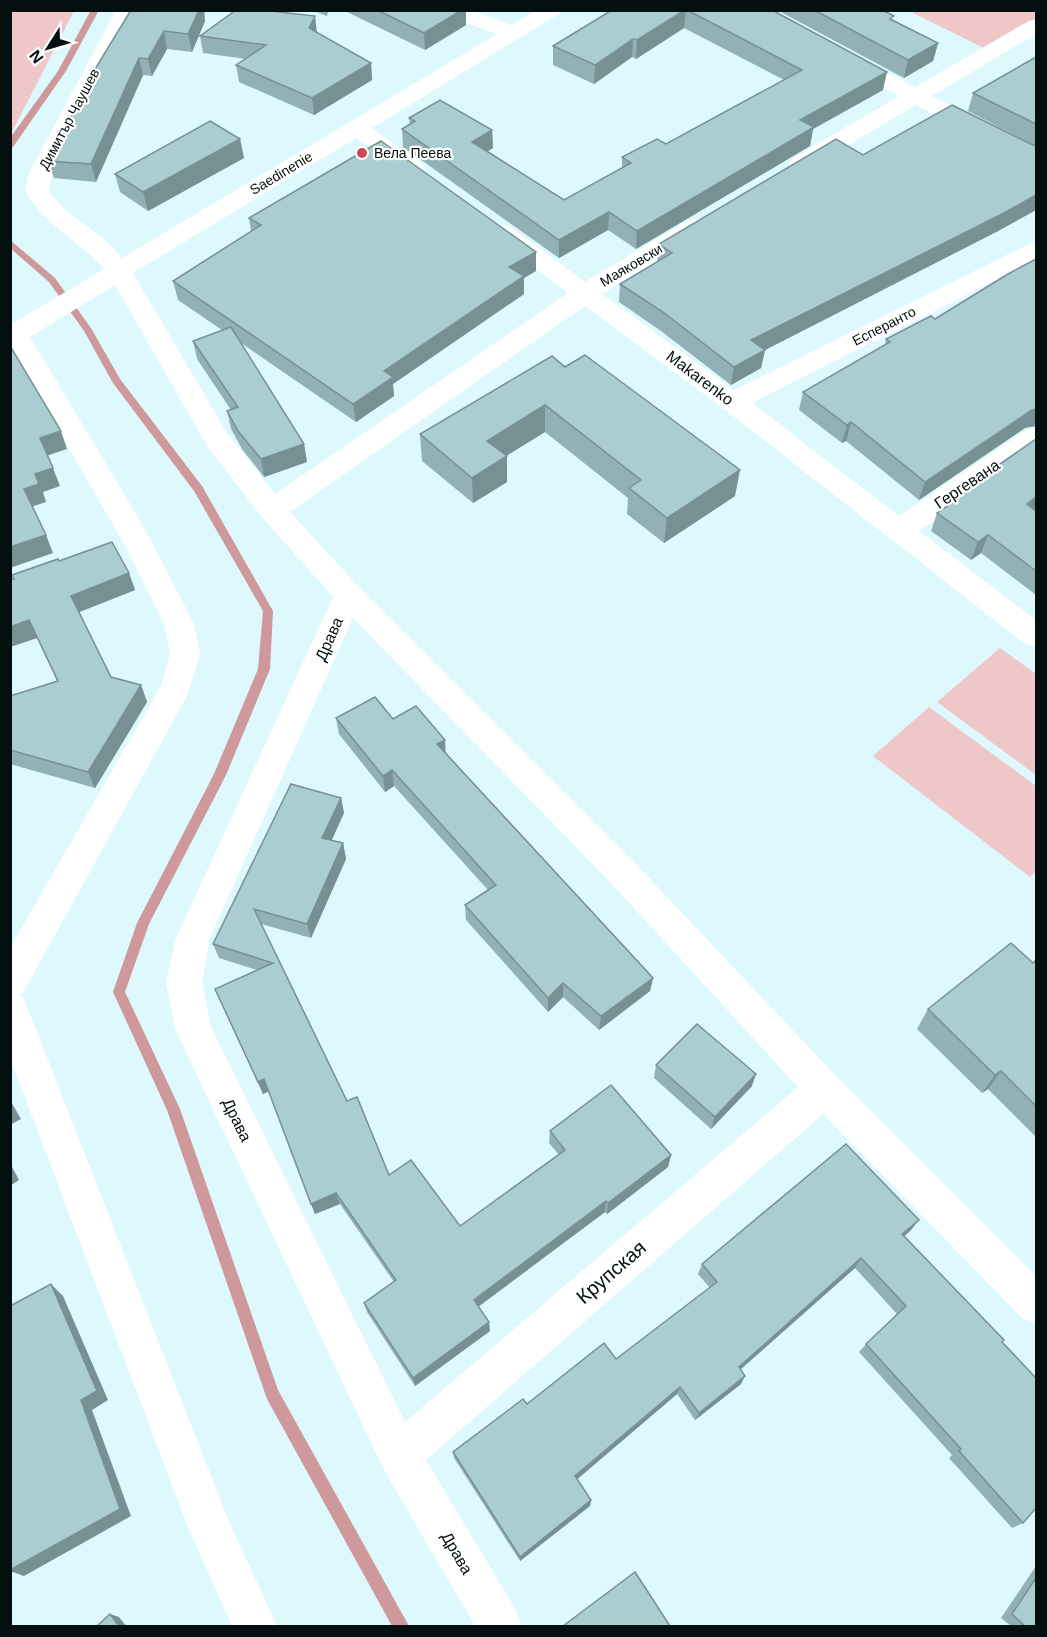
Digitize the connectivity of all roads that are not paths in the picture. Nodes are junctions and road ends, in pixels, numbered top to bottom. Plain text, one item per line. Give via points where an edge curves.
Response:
1 (127, 10) edge
2 (449, 10) edge
3 (552, 10) edge
4 (1036, 25) edge
5 (514, 33) junction
6 (824, 48) edge
7 (915, 96) junction
8 (357, 128) junction
9 (1036, 157) edge
10 (784, 174) edge
11 (435, 184) edge
12 (714, 216) edge
13 (482, 218) edge
14 (1036, 250) edge
15 (119, 270) junction
16 (587, 293) junction
17 (13, 335) edge
18 (732, 402) junction
19 (1036, 437) edge
20 (272, 510) junction
21 (898, 531) junction
22 (349, 595) junction
23 (1036, 636) edge
24 (10, 982) edge
25 (10, 1009) edge
26 (824, 1089) junction
27 (1036, 1304) edge
28 (399, 1455) junction
29 (243, 1621) edge
30 (500, 1626) edge

1 - 15 street, Димитър Чаушев via 40,175 38,191 46,207 97,246
2 - 5 street
3 - 5 street, Saedinenie
4 - 7 street
5 - 8 street, Saedinenie
6 - 7 street
7 - 9 street
7 - 10 street
8 - 11 street
8 - 15 street, Saedinenie
12 - 16 street, Маяковски
13 - 16 street, Makarenko
14 - 18 street, Есперанто
15 - 17 street, Saedinenie
15 - 20 street, Димитър Чаушев via 217,439
16 - 18 street, Makarenko
16 - 20 street, Маяковски
17 - 24 street via 126,542 179,624 185,654 176,687
18 - 21 street, Makarenko
19 - 21 street, Гергевана
20 - 22 street, Димитър Чаушев
21 - 23 street, Makarenko
22 - 26 street, Димитър Чаушев via 622,872
22 - 28 street, Драва via 193,938 184,982 193,1029
25 - 29 street
26 - 27 street, Димитър Чаушев
26 - 28 street, Крупская
28 - 30 street, Драва

